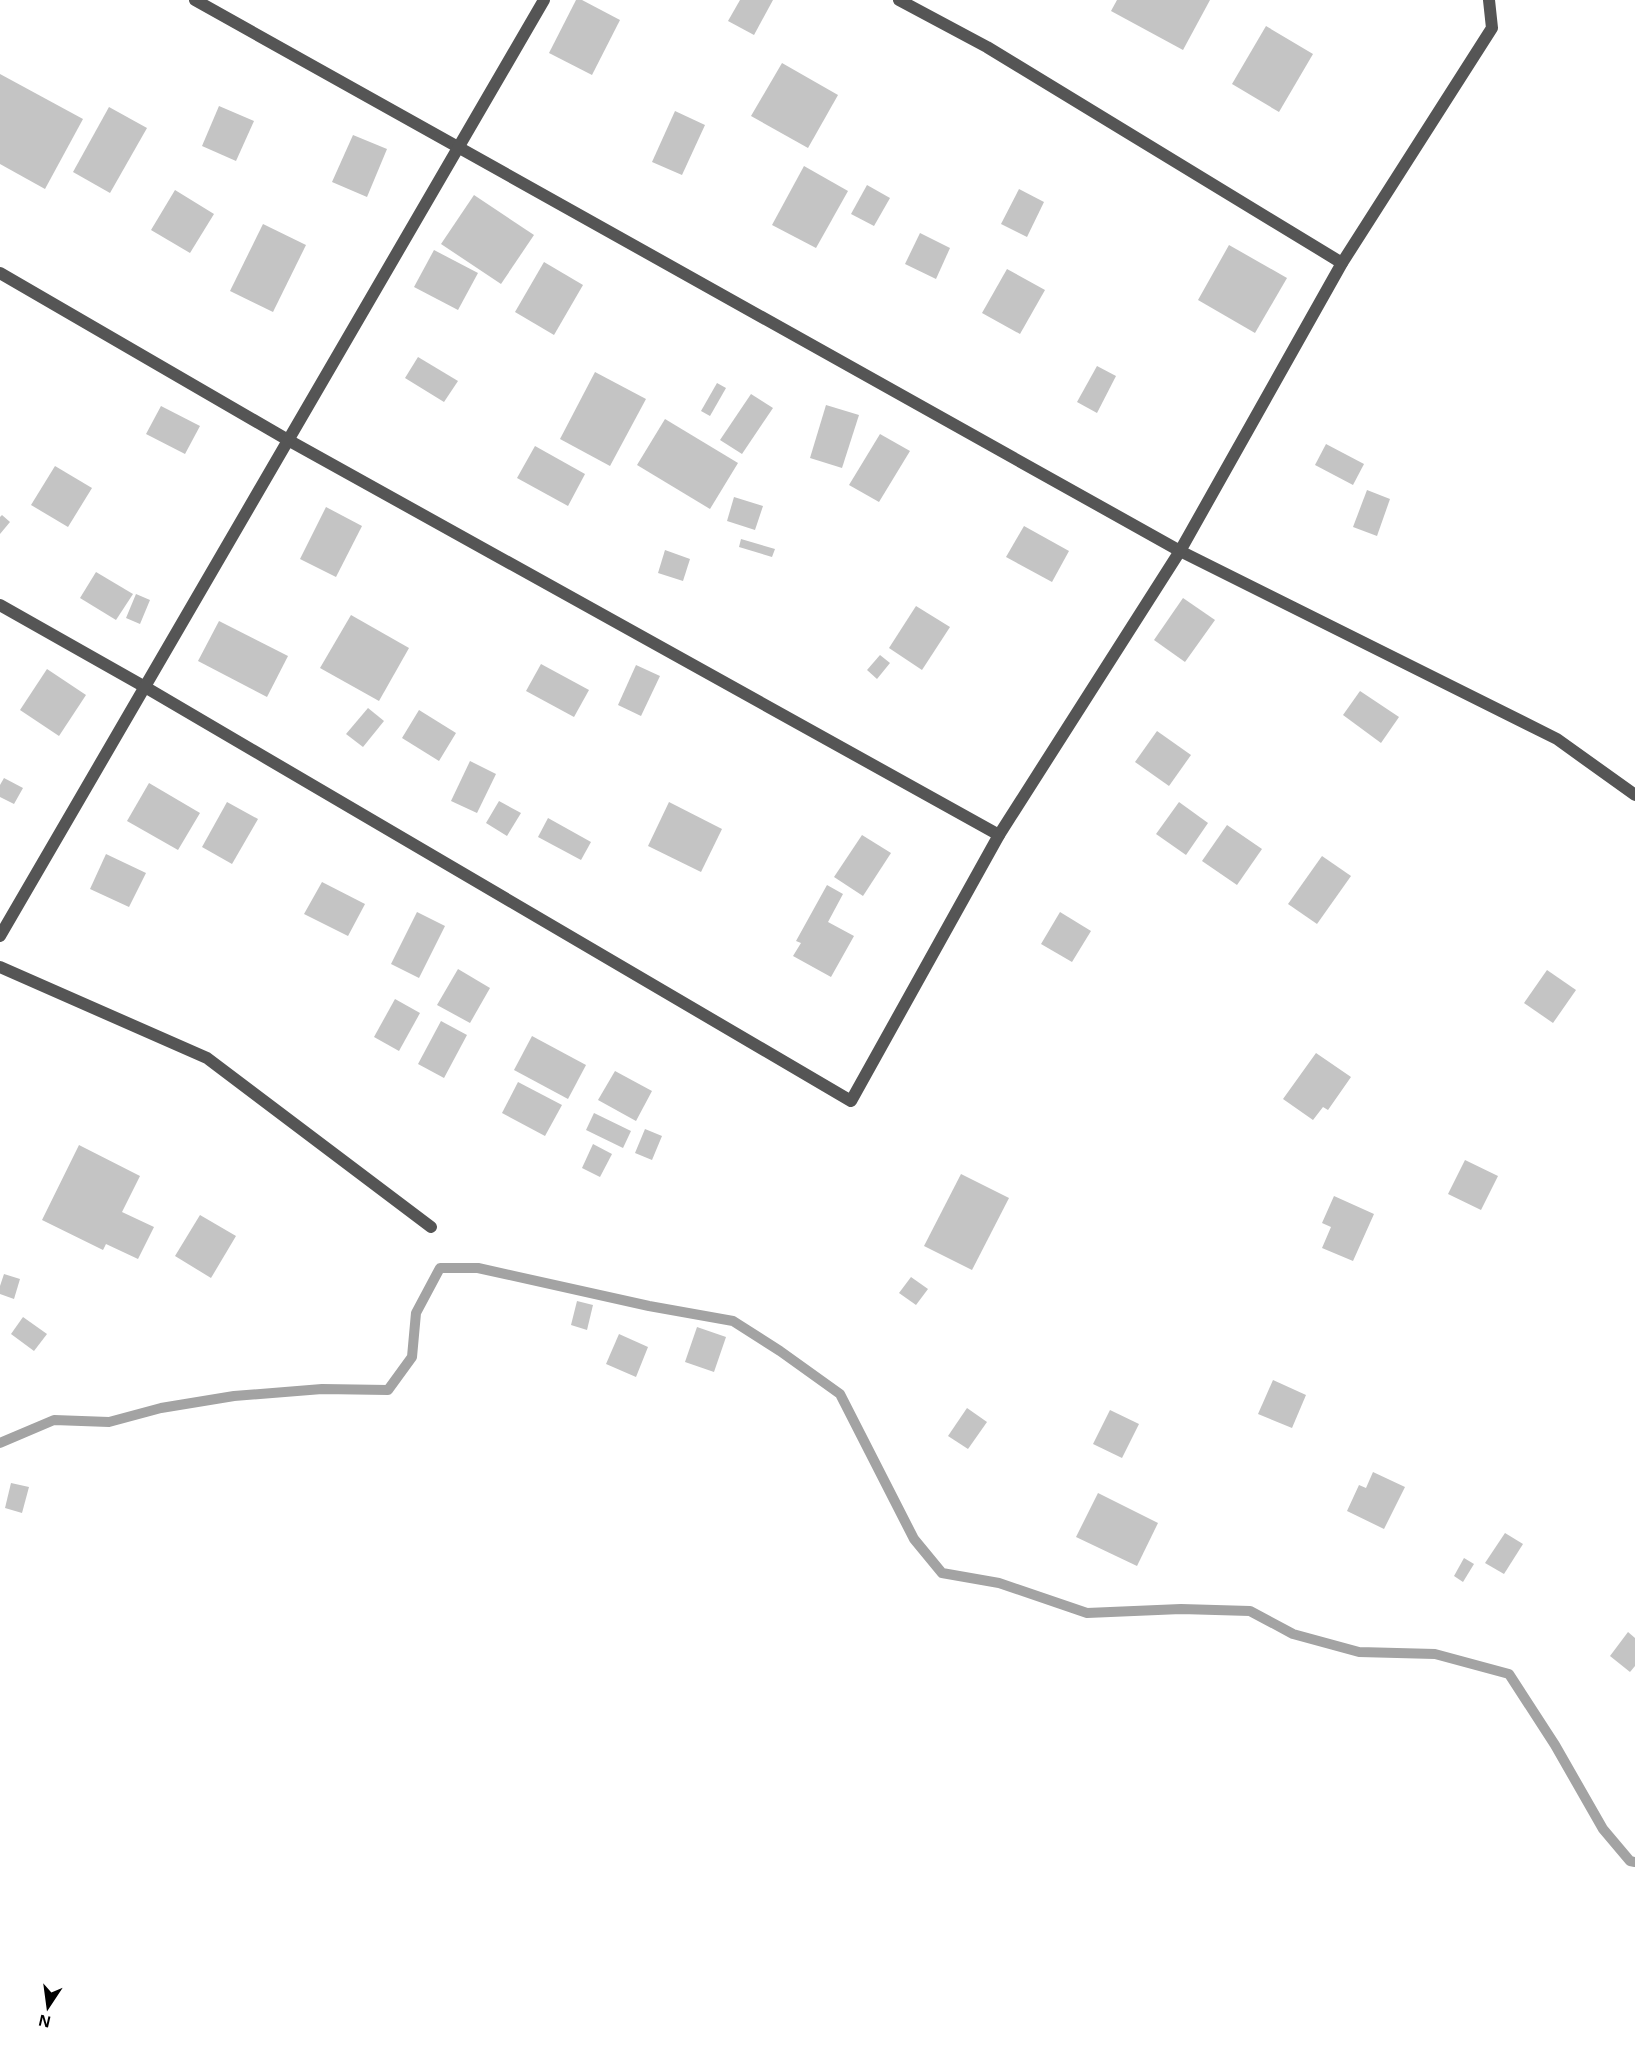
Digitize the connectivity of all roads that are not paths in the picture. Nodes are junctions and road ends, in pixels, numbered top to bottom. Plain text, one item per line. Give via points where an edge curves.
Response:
1 (195, 0) edge
2 (544, 0) edge
3 (899, 0) edge
4 (1489, 0) edge
5 (458, 147) junction
6 (1342, 263) junction
7 (0, 273) edge
8 (288, 440) junction
9 (1180, 551) junction
10 (0, 605) edge
11 (145, 687) junction
12 (1635, 795) edge
13 (999, 835) junction
14 (0, 936) edge
15 (0, 967) edge
16 (431, 1227) dead end

1 - 5 street
2 - 5 street
3 - 6 street via 987,47
4 - 6 street via 1492,28
5 - 8 street
5 - 9 street
6 - 9 street
7 - 8 street
8 - 11 street
8 - 13 street
9 - 12 street via 1557,739
9 - 13 street
10 - 11 street
11 - 13 street via 850,1101
11 - 14 street
15 - 16 street via 207,1058

